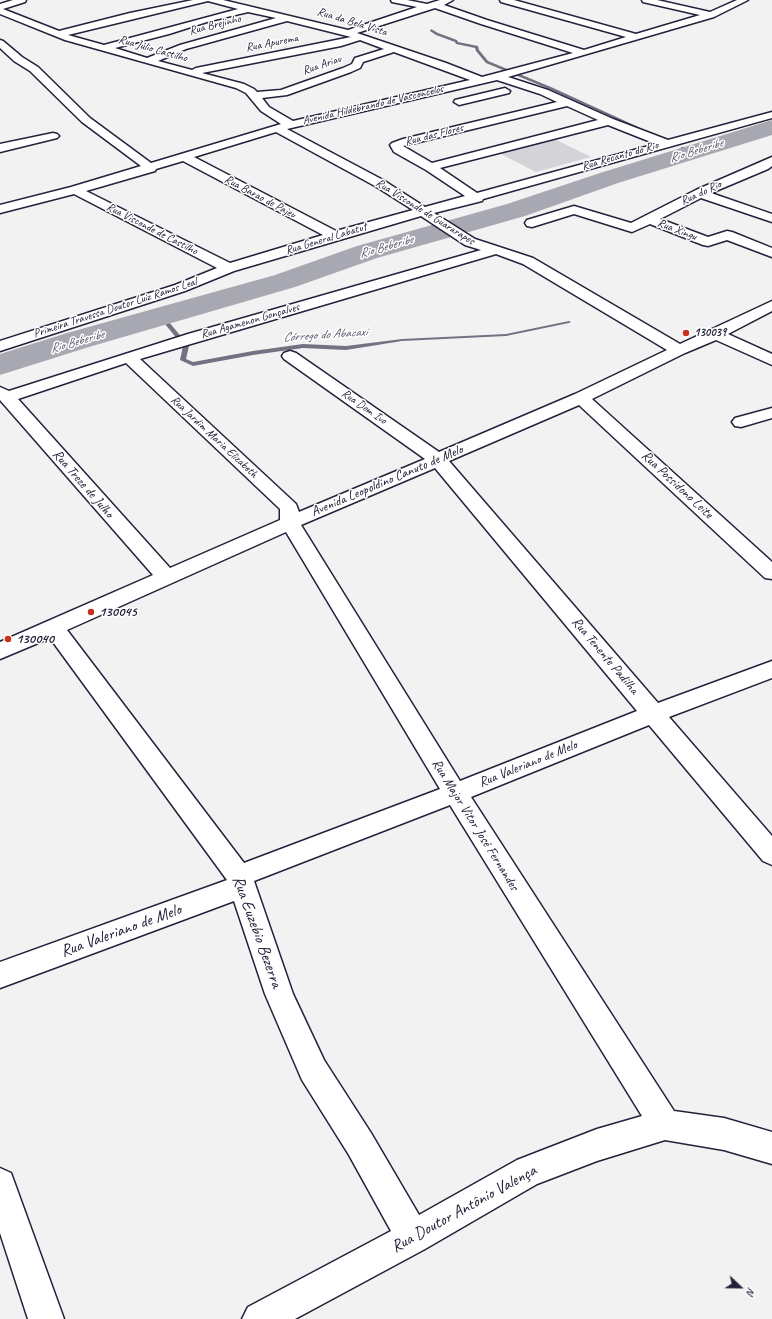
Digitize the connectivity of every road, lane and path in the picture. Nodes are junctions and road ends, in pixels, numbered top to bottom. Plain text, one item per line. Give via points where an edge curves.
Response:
1 (22, 0) edge
2 (205, 0) edge
3 (212, 0) edge
4 (395, 0) edge
5 (448, 0) edge
6 (504, 0) edge
7 (646, 0) edge
8 (744, 0) edge
9 (272, 4) dead end
10 (431, 6) junction
11 (0, 7) edge
12 (252, 9) junction
13 (0, 11) edge
14 (711, 15) junction
15 (289, 18) junction
16 (55, 21) dead end
17 (36, 25) junction
18 (348, 33) junction
19 (59, 34) junction
20 (361, 37) junction
21 (635, 37) junction
22 (0, 44) edge
23 (104, 48) junction
24 (393, 48) junction
25 (584, 53) junction
26 (148, 61) junction
27 (188, 72) junction
28 (501, 76) junction
29 (482, 81) junction
30 (526, 86) junction
31 (254, 96) junction
32 (459, 102) dead end
33 (566, 103) junction
34 (772, 115) edge
35 (609, 121) junction
36 (290, 124) junction
37 (277, 128) junction
38 (53, 136) dead end
39 (665, 143) junction
40 (0, 148) edge
41 (185, 157) junction
42 (772, 161) edge
43 (430, 167) junction
44 (151, 168) junction
45 (75, 190) junction
46 (700, 193) junction
47 (477, 198) junction
48 (0, 209) edge
49 (423, 212) junction
50 (772, 218) edge
51 (649, 219) junction
52 (532, 222) dead end
53 (335, 236) junction
54 (496, 250) junction
55 (772, 253) edge
56 (229, 268) junction
57 (772, 305) edge
58 (716, 334) junction
59 (0, 346) edge
60 (679, 350) junction
61 (290, 356) dead end
62 (128, 357) junction
63 (772, 360) edge
64 (3, 394) edge
65 (581, 398) junction
66 (772, 413) edge
67 (741, 422) dead end
68 (437, 459) junction
69 (290, 523) junction
70 (772, 573) edge
71 (166, 577) junction
72 (54, 628) junction
73 (0, 651) edge
74 (772, 669) edge
75 (653, 714) junction
76 (455, 793) junction
77 (772, 854) edge
78 (241, 882) junction
79 (0, 975) edge
80 (666, 1125) junction
81 (772, 1148) edge
82 (0, 1184) edge
83 (413, 1237) junction
84 (46, 1319) edge
85 (260, 1319) edge

1 - 11 street
2 - 19 street
3 - 12 street, Rua da Bela Vista
4 - 10 street
5 - 10 street
6 - 21 street
7 - 14 street
8 - 14 street, Avenida Hildebrando de Vasconcelos
9 - 12 street
10 - 18 street
10 - 25 street
12 - 15 street, Rua da Bela Vista
12 - 23 street
13 - 17 street, Rua Júlio Castilho
14 - 21 street, Avenida Hildebrando de Vasconcelos
15 - 18 street, Rua da Bela Vista
15 - 26 street, Rua Brejinho via 189,45
16 - 17 street
17 - 19 street, Rua Júlio Castilho
18 - 20 street, Rua da Bela Vista
19 - 23 street, Rua Júlio Castilho
20 - 24 street, Rua da Bela Vista
20 - 27 street, Rua Apurema
21 - 25 street, Avenida Hildebrando de Vasconcelos
22 - 44 street via 34,69 86,120
23 - 26 street, Rua Júlio Castilho
24 - 29 street, Rua da Bela Vista
24 - 31 street, Rua Ariau via 359,60 356,66 287,91
25 - 28 street, Avenida Hildebrando de Vasconcelos
26 - 27 street, Rua Júlio Castilho
27 - 31 street, Rua Júlio Castilho via 240,86
28 - 29 street, Avenida Hildebrando de Vasconcelos
28 - 30 street, Rua Recanto do Rio
29 - 36 street, Avenida Hildebrando de Vasconcelos
30 - 32 street
30 - 33 street, Rua Recanto do Rio
31 - 36 street, Rua Júlio Castilho via 264,109
33 - 35 street, Rua Recanto do Rio
33 - 43 street, Rua das Flores via 403,142 396,146
34 - 39 street
35 - 39 street, Rua Recanto do Rio
35 - 43 street
36 - 37 street, Avenida Hildebrando de Vasconcelos
37 - 41 street, Avenida Hildebrando de Vasconcelos
37 - 49 street, Rua Visconde de Guararapes via 379,183
38 - 40 street
39 - 47 street, Rua Recanto do Rio
41 - 44 street, Avenida Hildebrando de Vasconcelos
41 - 53 street, Rua Barao de Pajeu
42 - 46 street, Rua do Rio
43 - 47 street, Rua das Flores
44 - 45 street, Avenida Hildebrando de Vasconcelos
45 - 48 street, Avenida Hildebrando de Vasconcelos
45 - 56 street, Rua Visconde de Castilho
46 - 50 street
46 - 51 street, Rua do Rio
47 - 49 street, Rua Recanto do Rio
49 - 53 street, Rua General Labatut
49 - 54 street, Rua Visconde de Guararapes via 470,242
51 - 52 street, Rua do Rio via 632,228 574,210
51 - 55 street, Rua Xingu via 708,242 727,235
53 - 56 street, Rua General Labatut
54 - 60 street, Rua Visconde de Guararapes via 522,258 539,267 658,340
54 - 62 street, Rua Agamenon Gonçalves
56 - 59 street, Primeira Travessa Doutor Luiz Ramos Leal via 180,288
57 - 58 street, Avenida Leopoldino Canuto de Melo
58 - 60 street, Avenida Leopoldino Canuto de Melo
58 - 63 street
60 - 65 street, Avenida Leopoldino Canuto de Melo
61 - 68 street, Rua Dom Ivo
62 - 64 street, Rua Agamenon Gonçalves
62 - 69 street, Rua Jardim Maria Elizabeth via 289,508
64 - 71 street, Rua Treze de Julho
65 - 68 street, Avenida Leopoldino Canuto de Melo
65 - 70 street, Rua Possidono Leite
66 - 67 street
68 - 69 street, Avenida Leopoldino Canuto de Melo
68 - 75 street, Rua Tenente Padilha
69 - 71 street, Avenida Leopoldino Canuto de Melo
69 - 76 street, Rua Major Vitor José Fernandes
71 - 72 street, Avenida Leopoldino Canuto de Melo
72 - 73 street, Avenida Leopoldino Canuto de Melo
72 - 78 street, Rua Euzebio Bezerra
74 - 75 street, Rua Valeriano de Melo
75 - 76 street, Rua Valeriano de Melo
75 - 77 street, Rua Tenente Padilha
76 - 78 street, Rua Valeriano de Melo
76 - 80 street, Rua Major Vitor José Fernandes
78 - 79 street, Rua Valeriano de Melo via 196,904
78 - 83 street, Rua Euzebio Bezerra via 279,994 313,1070 360,1144
80 - 81 street, Rua Doutor Antônio Valença via 724,1134
80 - 83 street, Rua Doutor Antônio Valença via 597,1145 528,1171
82 - 84 street
83 - 85 street, Rua Doutor Antônio Valença

